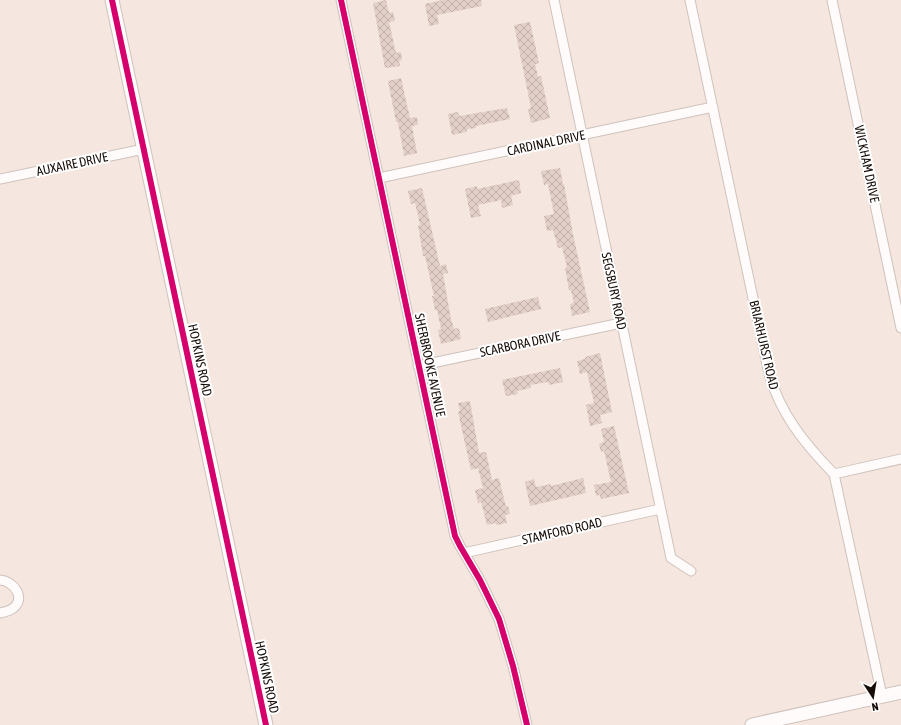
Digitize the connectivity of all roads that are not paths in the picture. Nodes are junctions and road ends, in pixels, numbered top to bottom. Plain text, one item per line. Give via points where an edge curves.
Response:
1 (112, 0) edge
2 (341, 0) edge
3 (554, 0) edge
4 (690, 0) edge
5 (832, 0) edge
6 (713, 107) junction
7 (582, 135) junction
8 (144, 149) junction
9 (378, 178) junction
10 (0, 179) edge
11 (621, 323) junction
12 (901, 328) edge
13 (418, 366) junction
14 (901, 459) edge
15 (834, 474) junction
16 (660, 509) junction
17 (464, 553) junction
18 (691, 571) dead end
19 (0, 580) edge
20 (0, 613) edge
21 (901, 692) edge
22 (882, 696) junction
23 (266, 725) edge
24 (527, 725) edge
25 (752, 725) edge

1 - 8 street, HOPKINS ROAD
2 - 9 street, SHERBROOKE AVENUE
3 - 7 street, SEGSBURY ROAD
4 - 6 street, BRIARHURST ROAD
5 - 12 street, WICKHAM DRIVE
6 - 7 street, CARDINAL DRIVE
6 - 15 street, BRIARHURST ROAD via 774,391 796,430
7 - 9 street, CARDINAL DRIVE
7 - 11 street, SEGSBURY ROAD
8 - 10 street, AUXAIRE DRIVE
8 - 23 street, HOPKINS ROAD
9 - 13 street, SHERBROOKE AVENUE
11 - 13 street, SCARBORA DRIVE
11 - 16 street, SEGSBURY ROAD
13 - 17 street, SHERBROOKE AVENUE via 455,536
14 - 15 street
15 - 22 street
16 - 17 street, STAMFORD ROAD
16 - 18 street, SEGSBURY ROAD via 671,558
17 - 24 street, SHERBROOKE AVENUE via 499,619 514,666
19 - 20 street via 8,581 19,594 18,603 12,609
21 - 22 street
22 - 25 street

